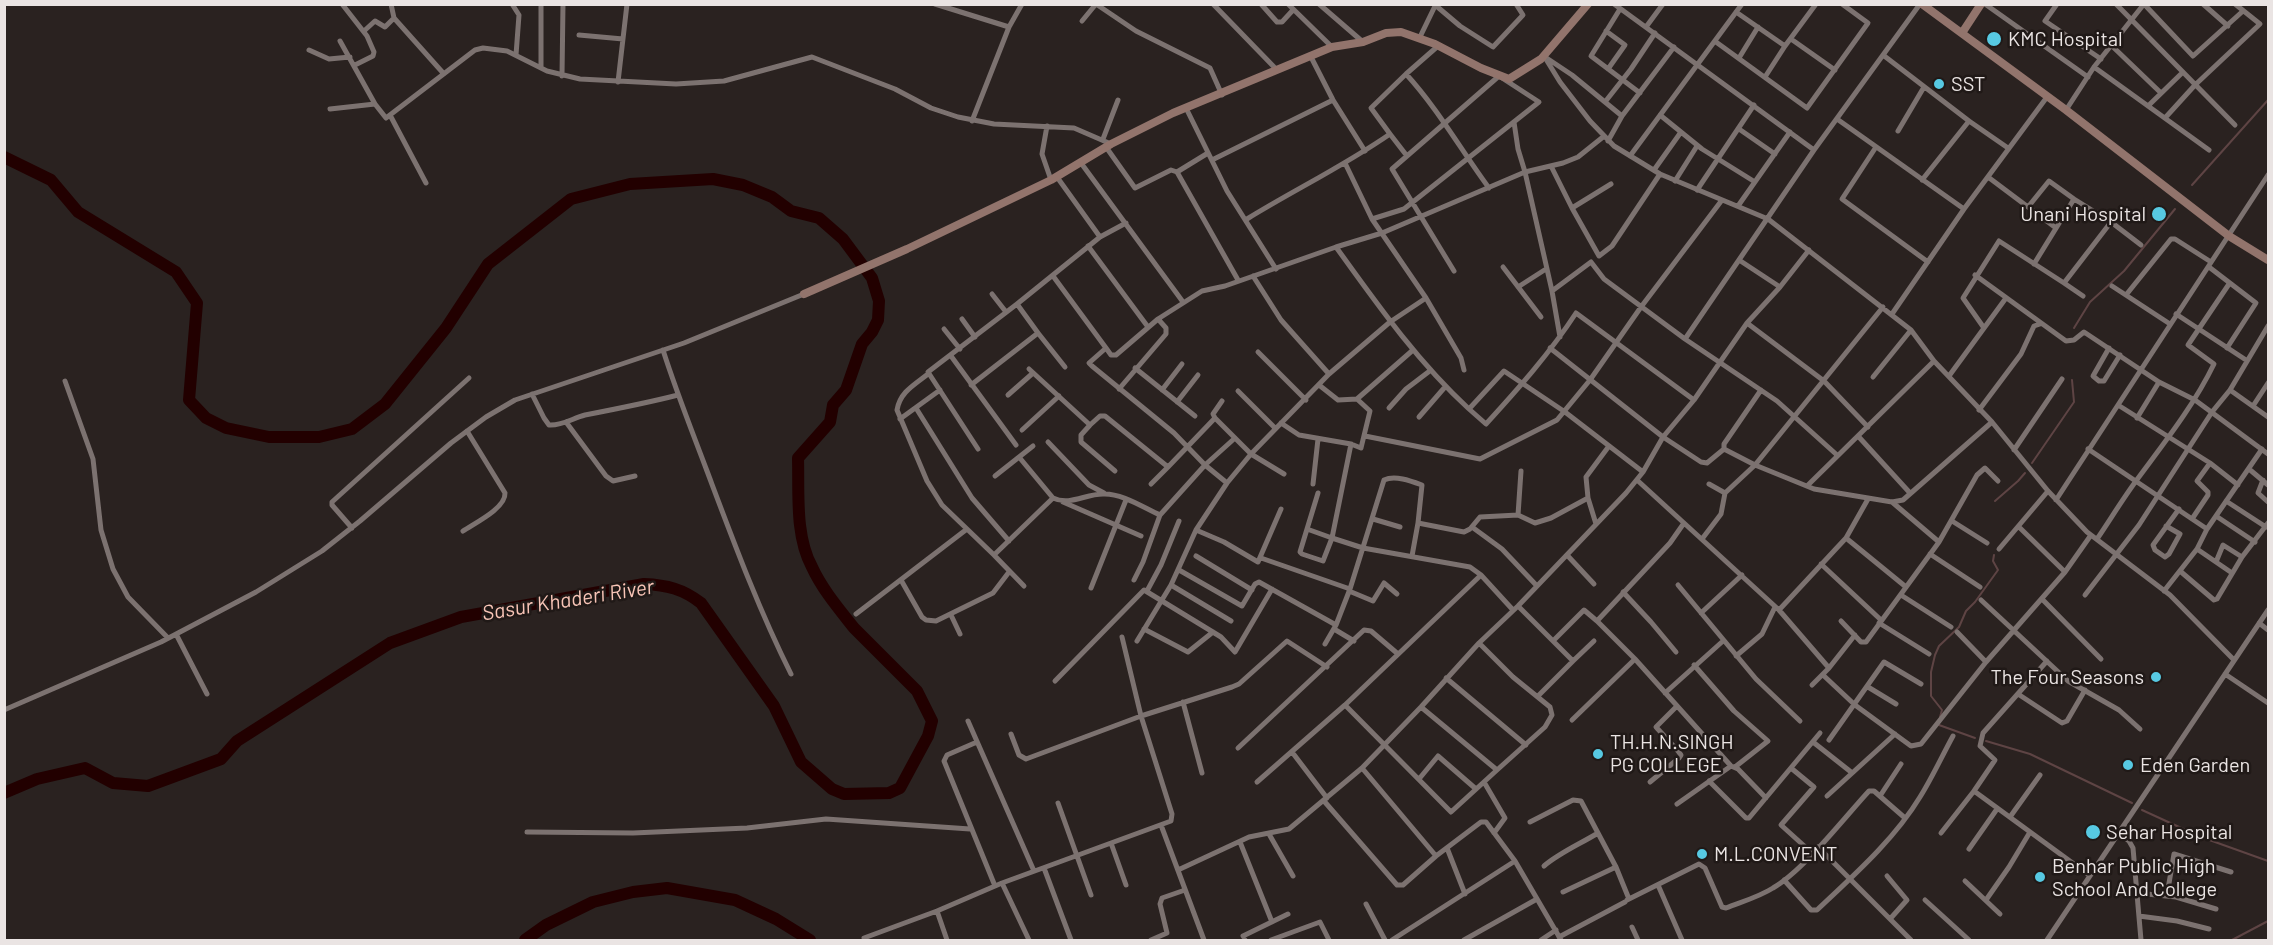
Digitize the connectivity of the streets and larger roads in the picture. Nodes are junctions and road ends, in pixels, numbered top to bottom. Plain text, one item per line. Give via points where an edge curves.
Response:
1 (342, 4) edge
2 (390, 4) edge
3 (512, 4) edge
4 (541, 4) edge
5 (563, 4) edge
6 (627, 4) edge
7 (935, 4) edge
8 (1022, 4) edge
9 (1096, 4) edge
10 (1213, 4) edge
11 (1261, 4) edge
12 (1288, 4) edge
13 (1319, 4) edge
14 (1516, 4) edge
15 (1588, 4) edge
16 (1614, 4) edge
17 (1663, 4) edge
18 (1742, 4) edge
19 (1816, 4) edge
20 (1842, 4) edge
21 (1921, 4) edge
22 (1983, 4) edge
23 (2057, 4) edge
24 (2116, 4) edge
25 (2144, 4) edge
26 (2203, 4) edge
27 (2235, 4) edge
28 (1435, 5) edge
29 (1620, 9) junction
30 (1293, 10) junction
31 (2243, 11) junction
32 (1736, 12) junction
33 (394, 18) junction
34 (2131, 20) junction
35 (1082, 21) dead end
36 (2228, 26) junction
37 (1009, 27) junction
38 (1646, 27) junction
39 (1758, 27) junction
40 (364, 31) junction
41 (1606, 31) junction
42 (1655, 33) junction
43 (1962, 33) junction
44 (579, 35) dead end
45 (623, 39) junction
46 (1419, 39) junction
47 (1791, 39) junction
48 (340, 41) dead end
49 (1363, 42) junction
50 (1716, 42) junction
51 (2111, 45) junction
52 (1438, 46) junction
53 (1785, 46) junction
54 (1332, 47) junction
55 (1674, 47) junction
56 (309, 50) dead end
57 (516, 55) junction
58 (1310, 55) junction
59 (1883, 55) junction
60 (350, 57) junction
61 (1544, 57) junction
62 (1739, 58) junction
63 (2101, 59) junction
64 (1698, 64) junction
65 (355, 65) junction
66 (541, 66) junction
67 (2094, 67) junction
68 (1276, 69) junction
69 (1608, 69) junction
70 (1835, 70) junction
71 (2183, 72) junction
72 (444, 74) junction
73 (1406, 74) junction
74 (562, 76) junction
75 (1499, 76) junction
76 (1765, 77) junction
77 (2088, 77) junction
78 (1622, 80) junction
79 (618, 82) junction
80 (2195, 85) junction
81 (1924, 87) junction
82 (1640, 93) junction
83 (2161, 93) junction
84 (1222, 94) junction
85 (2047, 97) junction
86 (1118, 100) dead end
87 (1333, 100) junction
88 (1605, 102) junction
89 (375, 104) junction
90 (1754, 105) junction
91 (2148, 106) junction
92 (1186, 108) junction
93 (330, 109) dead end
94 (2066, 110) junction
95 (390, 115) junction
96 (1660, 115) junction
97 (1622, 116) junction
98 (2165, 118) junction
99 (1836, 119) junction
100 (972, 121) junction
101 (1969, 121) junction
102 (1514, 122) junction
103 (1446, 124) junction
104 (2235, 125) dead end
105 (1047, 126) junction
106 (1739, 129) junction
107 (1898, 131) dead end
108 (1682, 132) junction
109 (1790, 132) junction
110 (1390, 134) junction
111 (1606, 139) junction
112 (1107, 143) junction
113 (1697, 146) junction
114 (1876, 147) junction
115 (2008, 148) junction
116 (1814, 150) junction
117 (2209, 150) dead end
118 (1365, 151) junction
119 (1208, 153) junction
120 (1775, 154) junction
121 (1407, 156) junction
122 (1630, 156) junction
123 (1468, 159) junction
124 (1717, 159) junction
125 (1212, 160) junction
126 (1346, 163) junction
127 (1081, 164) junction
128 (1551, 165) junction
129 (1654, 170) junction
130 (1177, 172) junction
131 (1526, 172) junction
132 (1660, 174) junction
133 (2268, 175) edge
134 (1988, 177) junction
135 (1054, 179) junction
136 (1922, 180) junction
137 (1675, 181) junction
138 (426, 183) dead end
139 (1755, 183) junction
140 (1611, 184) dead end
141 (1489, 188) junction
142 (1697, 190) junction
143 (2074, 199) junction
144 (1722, 200) junction
145 (1412, 201) junction
146 (1738, 206) junction
147 (2028, 207) junction
148 (1572, 208) junction
149 (1964, 209) junction
150 (1421, 217) junction
151 (1247, 219) junction
152 (1372, 219) junction
153 (1768, 219) junction
154 (2111, 222) junction
155 (1126, 223) junction
156 (2056, 228) junction
157 (1382, 233) junction
158 (2229, 236) junction
159 (1100, 237) junction
160 (2141, 245) dead end
161 (1088, 246) junction
162 (1336, 246) junction
163 (1809, 250) junction
164 (1739, 260) junction
165 (2268, 260) edge
166 (1928, 262) junction
167 (2034, 264) junction
168 (2210, 265) junction
169 (1503, 267) dead end
170 (1276, 268) junction
171 (1546, 269) junction
172 (1454, 271) dead end
173 (1976, 275) junction
174 (1053, 276) junction
175 (1253, 276) junction
176 (1238, 280) junction
177 (2064, 283) junction
178 (2229, 284) junction
179 (2112, 286) dead end
180 (1518, 287) junction
181 (1780, 287) junction
182 (1552, 291) junction
183 (804, 294) joint
184 (992, 294) dead end
185 (2126, 295) junction
186 (2083, 296) dead end
187 (1426, 298) junction
188 (2007, 298) junction
189 (1183, 302) junction
190 (1017, 304) junction
191 (1641, 307) junction
192 (1883, 307) junction
193 (1006, 312) junction
194 (1892, 314) junction
195 (2176, 314) junction
196 (1541, 316) dead end
197 (962, 319) dead end
198 (1158, 319) junction
199 (1390, 322) junction
200 (1747, 323) junction
201 (2040, 324) junction
202 (2170, 324) junction
203 (2268, 326) edge
204 (1148, 327) junction
205 (1984, 328) junction
206 (2200, 328) junction
207 (944, 329) dead end
208 (1911, 330) junction
209 (1038, 333) junction
210 (975, 337) junction
211 (1560, 338) junction
212 (1684, 339) junction
213 (1616, 343) junction
214 (1106, 348) junction
215 (1550, 348) junction
216 (2109, 348) junction
217 (2227, 348) junction
218 (960, 349) junction
219 (663, 350) junction
220 (1413, 350) junction
221 (1258, 352) dead end
222 (2120, 355) junction
223 (951, 356) junction
224 (2246, 360) junction
225 (1934, 361) junction
226 (1720, 362) junction
227 (1182, 364) dead end
228 (1065, 367) dead end
229 (1135, 368) junction
230 (2141, 369) junction
231 (1431, 370) junction
232 (1464, 370) dead end
233 (928, 374) junction
234 (1329, 374) junction
235 (1198, 375) dead end
236 (1949, 376) junction
237 (1873, 377) dead end
238 (469, 378) dead end
239 (1590, 380) junction
240 (2062, 380) dead end
241 (65, 381) dead end
242 (1824, 381) junction
243 (2159, 382) junction
244 (1523, 383) junction
245 (971, 385) junction
246 (1319, 385) junction
247 (2268, 386) edge
248 (1445, 387) junction
249 (1119, 389) junction
250 (940, 390) junction
251 (1162, 390) junction
252 (1761, 390) junction
253 (2230, 390) junction
254 (1238, 391) dead end
255 (532, 394) junction
256 (678, 395) junction
257 (1008, 395) dead end
258 (1059, 396) junction
259 (1306, 399) junction
260 (1357, 399) junction
261 (1694, 400) junction
262 (2195, 400) junction
263 (1222, 401) dead end
264 (1177, 402) junction
265 (2118, 405) junction
266 (2253, 406) junction
267 (916, 408) junction
268 (1389, 408) dead end
269 (1469, 409) junction
270 (1979, 411) junction
271 (1565, 412) junction
272 (2212, 412) junction
273 (1195, 416) dead end
274 (1794, 416) junction
275 (1419, 417) dead end
276 (2268, 417) edge
277 (1215, 418) junction
278 (2137, 418) junction
279 (900, 420) junction
280 (566, 422) junction
281 (1992, 422) junction
282 (1281, 423) junction
283 (1090, 425) junction
284 (1868, 427) junction
285 (1275, 428) junction
286 (1022, 430) dead end
287 (467, 431) junction
288 (1365, 436) junction
289 (1858, 436) junction
290 (1663, 437) junction
291 (1235, 438) junction
292 (2169, 438) junction
293 (1318, 439) junction
294 (1048, 442) dead end
295 (1351, 444) junction
296 (1016, 445) dead end
297 (1033, 446) dead end
298 (1187, 446) junction
299 (1610, 446) junction
300 (978, 449) dead end
301 (1724, 449) junction
302 (2088, 449) junction
303 (2262, 449) junction
304 (2014, 450) junction
305 (2188, 450) junction
306 (1251, 454) junction
307 (2268, 454) edge
308 (1837, 455) junction
309 (1019, 458) junction
310 (2210, 463) junction
311 (1205, 465) junction
312 (1755, 465) junction
313 (1168, 467) junction
314 (2249, 469) junction
315 (1115, 471) dead end
316 (1521, 471) dead end
317 (1642, 472) junction
318 (1284, 474) dead end
319 (635, 476) dead end
320 (995, 476) dead end
321 (1637, 480) junction
322 (2263, 480) junction
323 (1998, 481) dead end
324 (2136, 482) junction
325 (1227, 483) junction
326 (1151, 484) dead end
327 (1312, 484) dead end
328 (1709, 484) dead end
329 (2238, 485) junction
330 (2268, 485) edge
331 (1807, 486) junction
332 (2048, 491) junction
333 (1104, 493) junction
334 (1318, 493) dead end
335 (1725, 493) junction
336 (1910, 493) junction
337 (2159, 496) junction
338 (1053, 498) junction
339 (1588, 498) junction
340 (1868, 499) junction
341 (1126, 500) junction
342 (2056, 500) junction
343 (2226, 501) junction
344 (1062, 502) junction
345 (1892, 502) junction
346 (2268, 502) edge
347 (1281, 509) dead end
348 (2179, 509) junction
349 (1160, 515) junction
350 (1518, 515) junction
351 (2216, 516) junction
352 (1372, 519) junction
353 (2192, 519) junction
354 (1179, 521) dead end
355 (1952, 521) junction
356 (1418, 523) junction
357 (1596, 524) junction
358 (1684, 524) junction
359 (2267, 525) edge
360 (1116, 526) junction
361 (1400, 526) dead end
362 (2166, 526) junction
363 (1472, 527) junction
364 (2019, 527) junction
365 (352, 528) junction
366 (967, 529) junction
367 (1307, 529) junction
368 (2207, 529) junction
369 (1196, 530) junction
370 (463, 531) dead end
371 (2091, 535) junction
372 (1141, 536) dead end
373 (1332, 538) junction
374 (1845, 538) junction
375 (1702, 539) junction
376 (2097, 539) junction
377 (1009, 541) junction
378 (1940, 542) junction
379 (2255, 542) junction
380 (1987, 543) dead end
381 (1363, 548) junction
382 (1999, 549) dead end
383 (2197, 549) junction
384 (1930, 554) junction
385 (2118, 554) junction
386 (994, 555) junction
387 (1567, 555) junction
388 (1196, 556) dead end
389 (1412, 556) junction
390 (2242, 557) junction
391 (1262, 558) junction
392 (2216, 562) junction
393 (1821, 564) junction
394 (1179, 570) junction
395 (2180, 571) junction
396 (1009, 572) junction
397 (2065, 572) junction
398 (2232, 573) junction
399 (1481, 574) junction
400 (1742, 575) junction
401 (901, 580) junction
402 (1134, 580) dead end
403 (1594, 584) dead end
404 (1171, 585) junction
405 (1678, 585) dead end
406 (1024, 586) dead end
407 (1537, 586) junction
408 (1980, 586) dead end
409 (1906, 587) junction
410 (1091, 588) dead end
411 (1272, 589) junction
412 (1252, 590) junction
413 (1350, 590) junction
414 (1147, 591) junction
415 (2164, 591) junction
416 (1623, 592) junction
417 (1397, 594) dead end
418 (1902, 595) junction
419 (2085, 595) dead end
420 (2042, 599) junction
421 (1981, 600) dead end
422 (1161, 601) junction
423 (1515, 608) junction
424 (1777, 609) junction
425 (2268, 610) edge
426 (1701, 613) junction
427 (856, 614) dead end
428 (951, 615) junction
429 (1231, 621) dead end
430 (1597, 621) junction
431 (1841, 621) dead end
432 (1880, 621) junction
433 (2259, 623) junction
434 (1336, 625) junction
435 (1951, 627) dead end
436 (1144, 629) junction
437 (2268, 630) edge
438 (2014, 631) junction
439 (1213, 632) junction
440 (1957, 632) dead end
441 (176, 634) junction
442 (960, 634) dead end
443 (1855, 635) junction
444 (1122, 637) dead end
445 (168, 638) junction
446 (1723, 640) junction
447 (1137, 641) dead end
448 (1354, 641) junction
449 (1553, 641) junction
450 (1594, 641) dead end
451 (1479, 643) junction
452 (1325, 644) dead end
453 (1676, 652) dead end
454 (1398, 654) junction
455 (1929, 654) dead end
456 (1736, 656) junction
457 (1635, 659) junction
458 (2100, 659) dead end
459 (2234, 660) junction
460 (1573, 661) junction
461 (2047, 661) junction
462 (1986, 662) junction
463 (1694, 665) junction
464 (1327, 667) junction
465 (1829, 668) junction
466 (791, 674) dead end
467 (2226, 674) junction
468 (1822, 675) junction
469 (1446, 678) junction
470 (1054, 681) dead end
471 (1921, 684) dead end
472 (1812, 685) dead end
473 (1869, 687) junction
474 (2085, 690) junction
475 (1665, 693) junction
476 (207, 694) dead end
477 (2018, 694) junction
478 (1538, 696) junction
479 (1183, 702) junction
480 (2268, 703) edge
481 (1896, 704) dead end
482 (1346, 705) junction
483 (1855, 705) junction
484 (1677, 706) junction
485 (1421, 707) junction
486 (4, 710) edge
487 (1141, 716) junction
488 (1572, 720) dead end
489 (968, 721) dead end
490 (1800, 721) dead end
491 (2140, 729) dead end
492 (1820, 733) dead end
493 (1895, 734) junction
494 (1011, 735) dead end
495 (1953, 736) dead end
496 (1829, 740) dead end
497 (977, 742) junction
498 (1813, 742) junction
499 (1385, 744) junction
500 (1526, 745) junction
501 (1238, 748) dead end
502 (1292, 752) junction
503 (1901, 764) dead end
504 (1733, 766) junction
505 (1362, 768) junction
506 (1791, 768) junction
507 (1497, 770) junction
508 (1851, 772) junction
509 (1202, 773) dead end
510 (2040, 775) dead end
511 (1419, 779) junction
512 (1709, 781) junction
513 (1257, 782) dead end
514 (1484, 782) junction
515 (1650, 782) dead end
516 (1476, 789) junction
517 (1974, 791) junction
518 (1827, 796) dead end
519 (1880, 796) junction
520 (1766, 798) junction
521 (1325, 799) junction
522 (1058, 803) dead end
523 (1677, 804) dead end
524 (1998, 809) junction
525 (2010, 817) junction
526 (1905, 818) junction
527 (1530, 822) dead end
528 (1161, 825) junction
529 (970, 829) junction
530 (527, 832) dead end
531 (2030, 832) junction
532 (1494, 833) junction
533 (1598, 833) junction
534 (1941, 833) dead end
535 (2117, 833) junction
536 (1269, 834) junction
537 (1240, 842) junction
538 (1111, 843) junction
539 (1818, 846) junction
540 (1447, 848) junction
541 (1969, 849) dead end
542 (1812, 853) junction
543 (1078, 855) junction
544 (1436, 856) junction
545 (1515, 861) junction
546 (1544, 866) dead end
547 (1044, 867) junction
548 (1616, 867) junction
549 (1178, 870) junction
550 (1034, 871) junction
551 (2231, 872) dead end
552 (2089, 875) junction
553 (1293, 876) dead end
554 (1887, 876) dead end
555 (1850, 878) junction
556 (1784, 880) junction
557 (1965, 881) dead end
558 (1002, 883) junction
559 (1126, 885) dead end
560 (1658, 885) junction
561 (995, 886) junction
562 (1185, 890) junction
563 (1563, 892) dead end
564 (2137, 893) junction
565 (1465, 894) junction
566 (2167, 895) junction
567 (1091, 896) dead end
568 (1537, 899) junction
569 (1627, 900) junction
570 (1924, 900) dead end
571 (1986, 900) junction
572 (1366, 904) dead end
573 (2216, 909) dead end
574 (937, 911) junction
575 (1288, 914) dead end
576 (2000, 914) dead end
577 (2139, 916) junction
578 (1890, 919) junction
579 (1272, 922) junction
580 (1632, 927) dead end
581 (2209, 929) dead end
582 (1556, 930) junction
583 (864, 938) dead end
584 (1158, 939) edge
585 (1244, 939) edge
586 (1560, 939) edge
587 (947, 940) edge
588 (1029, 940) edge
589 (1071, 940) edge
590 (1151, 940) edge
591 (1204, 940) edge
592 (1271, 940) edge
593 (1329, 940) edge
594 (1385, 940) edge
595 (1392, 940) edge
596 (1464, 940) edge
597 (1540, 940) edge
598 (1638, 940) edge
599 (1682, 940) edge
600 (1911, 940) edge
601 (1969, 940) edge
602 (2046, 940) edge
603 (2141, 940) edge

1 - 40 street
2 - 33 street
3 - 57 street via 519,15
4 - 66 street
5 - 74 street
6 - 45 street
7 - 37 street
8 - 37 street
9 - 35 street
9 - 84 street via 1136,30 1210,68
10 - 68 street
11 - 30 street via 1277,22
12 - 30 street
13 - 49 street
14 - 28 street via 1523,15 1493,47
15 - 61 street
16 - 29 street
17 - 38 street
18 - 32 street
19 - 47 street
20 - 70 street via 1868,23
21 - 43 street
21 - 59 street
22 - 43 street
22 - 77 street
23 - 63 street via 2045,21
24 - 34 street
25 - 34 street
25 - 36 street via 2193,56
26 - 36 street
27 - 31 street
28 - 46 street
29 - 38 street
29 - 41 street
30 - 54 street
31 - 36 street
31 - 80 street via 2260,24
32 - 39 street
32 - 50 street
33 - 40 street via 385,27 375,21
33 - 72 street
34 - 51 street
34 - 71 street
37 - 100 street
38 - 42 street
39 - 53 street
39 - 62 street
40 - 65 street via 375,54
41 - 69 street via 1590,56
41 - 69 street via 1625,45
42 - 55 street
42 - 78 street
43 - 85 street
44 - 45 street
45 - 79 street
46 - 49 street via 1401,32
46 - 52 street
47 - 53 street
47 - 70 street
48 - 60 street
49 - 54 street
50 - 62 street
50 - 64 street
51 - 63 street
51 - 83 street
52 - 73 street
52 - 75 street
53 - 76 street
54 - 58 street
55 - 64 street
55 - 82 street
56 - 60 street via 329,59
57 - 66 street
57 - 72 street via 479,48
58 - 68 street
58 - 87 street
59 - 81 street
59 - 99 street
60 - 65 street
61 - 75 street via 1509,79
61 - 88 street
61 - 111 street
62 - 76 street
63 - 67 street
64 - 90 street
64 - 96 street
65 - 89 street
66 - 74 street
67 - 77 street
67 - 91 street
68 - 84 street
69 - 78 street
70 - 76 street via 1807,108
71 - 80 street
71 - 83 street
72 - 95 street
73 - 103 street
73 - 110 street via 1371,108
74 - 79 street
75 - 102 street via 1539,102
75 - 103 street
77 - 94 street
78 - 82 street
78 - 88 street
79 - 100 street via 724,81 812,57 895,89 931,108
80 - 98 street
80 - 104 street
81 - 101 street
81 - 107 street
82 - 97 street
83 - 91 street
84 - 92 street
85 - 94 street
85 - 115 street
86 - 112 street
87 - 118 street
87 - 125 street
88 - 97 street
89 - 93 street
89 - 95 street via 385,118
90 - 106 street
90 - 109 street
91 - 98 street
92 - 112 street
92 - 119 street
94 - 158 street
95 - 138 street
96 - 108 street
96 - 122 street
97 - 111 street
98 - 117 street
99 - 114 street
99 - 116 street
100 - 105 street
101 - 115 street
101 - 136 street
102 - 123 street
102 - 131 street
103 - 121 street
103 - 123 street
105 - 112 street via 1074,128
105 - 135 street via 1042,154
106 - 120 street
106 - 124 street
108 - 113 street
108 - 129 street
109 - 116 street
109 - 120 street
110 - 118 street
110 - 121 street
111 - 122 street
111 - 128 street via 1578,157
112 - 127 street
112 - 130 street via 1135,188 1171,170
113 - 124 street
113 - 137 street
114 - 136 street
114 - 166 street via 1842,200
115 - 134 street
116 - 153 street
118 - 126 street
119 - 125 street
119 - 130 street
120 - 139 street
121 - 145 street via 1392,169
122 - 129 street
123 - 141 street
123 - 145 street
124 - 139 street
124 - 142 street
125 - 151 street
126 - 151 street
126 - 152 street
127 - 135 street
127 - 155 street
128 - 131 street
128 - 148 street
129 - 132 street
130 - 176 street
131 - 141 street
131 - 171 street
132 - 137 street
132 - 148 street via 1612,246 1599,256
133 - 158 street
134 - 147 street
134 - 149 street
135 - 159 street
135 - 183 street
136 - 149 street
137 - 142 street
139 - 146 street
140 - 148 street
141 - 150 street
142 - 144 street
143 - 147 street via 2049,181
143 - 154 street
143 - 156 street
144 - 146 street
144 - 191 street
145 - 150 street
145 - 152 street via 1404,209
146 - 153 street
147 - 156 street
149 - 166 street
150 - 157 street
150 - 172 street
151 - 170 street
152 - 157 street
153 - 163 street
153 - 164 street
154 - 160 street
154 - 177 street
155 - 159 street
155 - 189 street
156 - 167 street
157 - 162 street
157 - 187 street
158 - 165 street
158 - 168 street
159 - 161 street
161 - 174 street
161 - 204 street
162 - 170 street
162 - 199 street
163 - 181 street
163 - 192 street
164 - 181 street
164 - 212 street
166 - 194 street
167 - 173 street via 1999,241
167 - 177 street
168 - 178 street
168 - 185 street via 2171,239
168 - 195 street
169 - 180 street
170 - 175 street
171 - 180 street
171 - 182 street
173 - 188 street
173 - 205 street via 1963,298
174 - 190 street
174 - 214 street
175 - 176 street
175 - 234 street via 1281,320
176 - 189 street via 1202,291
177 - 186 street
178 - 206 street
178 - 217 street via 2256,303
179 - 185 street
180 - 196 street
181 - 200 street
182 - 191 street via 1591,262 1604,279
182 - 211 street
183 - 219 street
184 - 193 street
185 - 202 street
187 - 199 street
187 - 232 street
188 - 201 street
188 - 205 street
189 - 198 street
190 - 193 street
190 - 209 street
191 - 212 street
191 - 213 street
192 - 194 street
192 - 242 street
193 - 210 street
194 - 208 street
195 - 202 street
195 - 206 street
197 - 210 street
198 - 204 street
198 - 229 street via 1166,334
199 - 220 street
199 - 234 street
200 - 226 street
200 - 242 street
201 - 216 street via 2066,341 2084,332
201 - 270 street via 2034,326 2021,354
202 - 230 street
203 - 224 street
204 - 214 street via 1116,355
205 - 236 street
206 - 217 street
206 - 262 street via 2188,345 2214,364
207 - 218 street
208 - 225 street
208 - 237 street
209 - 228 street
209 - 245 street
210 - 218 street
211 - 213 street via 1576,313
211 - 215 street
212 - 226 street
213 - 239 street
213 - 261 street
214 - 249 street via 1089,363
215 - 239 street
215 - 244 street
216 - 222 street
216 - 222 street via 2093,376 2099,381 2104,381
217 - 224 street
218 - 223 street
219 - 255 street
219 - 256 street
220 - 231 street
220 - 260 street
221 - 259 street
222 - 230 street
223 - 233 street
223 - 245 street
224 - 253 street
225 - 236 street
225 - 284 street
226 - 252 street
226 - 261 street
227 - 251 street
229 - 249 street
229 - 251 street
230 - 243 street
230 - 265 street
231 - 248 street
231 - 268 street
233 - 250 street
233 - 279 street via 903,393 897,411
234 - 246 street
235 - 264 street
236 - 270 street
238 - 365 street via 332,502
239 - 271 street
239 - 290 street
240 - 304 street
241 - 445 street via 93,459 101,530 113,569 128,597
242 - 274 street
242 - 284 street
243 - 262 street
243 - 278 street
244 - 269 street via 1504,371
244 - 269 street via 1486,424
244 - 271 street
245 - 296 street
246 - 259 street
246 - 260 street via 1338,400
247 - 266 street
248 - 269 street
248 - 275 street
249 - 298 street
250 - 267 street
250 - 300 street
251 - 264 street
252 - 274 street
252 - 301 street
253 - 266 street
253 - 272 street
254 - 285 street
255 - 280 street via 549,425
255 - 287 street via 514,400
256 - 280 street
256 - 466 street via 743,566
257 - 258 street via 1031,371
258 - 283 street
258 - 286 street
259 - 282 street
260 - 288 street via 1370,411
261 - 290 street
262 - 272 street
262 - 292 street
263 - 277 street via 1213,414
264 - 273 street
265 - 278 street
265 - 302 street
266 - 276 street
267 - 279 street
267 - 377 street via 972,498
270 - 281 street
271 - 288 street via 1538,431 1480,459
271 - 299 street
272 - 303 street
272 - 305 street
274 - 308 street
274 - 312 street
277 - 291 street
277 - 298 street
278 - 292 street
279 - 366 street via 927,481 942,505
280 - 319 street via 606,476 613,481
281 - 304 street
281 - 336 street
282 - 285 street
282 - 293 street via 1299,435
283 - 313 street via 1105,416
283 - 315 street via 1080,442
284 - 289 street
285 - 306 street
287 - 365 street
287 - 370 street via 506,497 501,505
288 - 295 street via 1360,448
289 - 308 street
289 - 336 street
290 - 301 street via 1701,462 1707,463
290 - 317 street
291 - 306 street
291 - 311 street
292 - 305 street
292 - 324 street
293 - 295 street
293 - 327 street
294 - 333 street via 1089,485
295 - 373 street
297 - 309 street
298 - 311 street
298 - 313 street
299 - 317 street
299 - 339 street via 1586,477
301 - 312 street
302 - 324 street
302 - 342 street
303 - 307 street
303 - 314 street
304 - 332 street
305 - 310 street
305 - 337 street
306 - 318 street
306 - 325 street
308 - 331 street
309 - 320 street
309 - 338 street
310 - 329 street
310 - 353 street via 2197,481 2208,495
311 - 325 street
311 - 349 street
312 - 331 street
312 - 335 street
313 - 326 street
314 - 322 street
314 - 329 street
316 - 350 street
317 - 321 street
321 - 357 street
321 - 358 street
322 - 330 street
322 - 346 street via 2258,493
323 - 355 street via 1985,468 1977,475
324 - 337 street
324 - 376 street
325 - 369 street
328 - 335 street
329 - 343 street
331 - 340 street
332 - 342 street
332 - 364 street
333 - 341 street
333 - 344 street
334 - 367 street
335 - 375 street via 1721,514
336 - 345 street via 1903,500
337 - 348 street
337 - 385 street
338 - 344 street
338 - 377 street
339 - 350 street via 1535,523
339 - 357 street
340 - 345 street
340 - 374 street
341 - 349 street
341 - 360 street
342 - 371 street
343 - 351 street
343 - 359 street
344 - 360 street
345 - 378 street
347 - 391 street
348 - 353 street
348 - 362 street
349 - 402 street
350 - 363 street via 1480,517
351 - 368 street
351 - 379 street
352 - 356 street via 1382,482 1389,478 1422,485
352 - 361 street
352 - 381 street
353 - 368 street
354 - 414 street
355 - 378 street
355 - 380 street
356 - 363 street via 1464,532
356 - 389 street
357 - 387 street
358 - 375 street
358 - 416 street
359 - 379 street
360 - 372 street
360 - 410 street
362 - 362 street via 2153,548 2165,557 2180,537
363 - 407 street via 1502,549
364 - 382 street
364 - 397 street
365 - 441 street via 255,592
366 - 386 street
366 - 401 street
367 - 373 street
367 - 373 street via 1300,552 1321,562
368 - 383 street
369 - 391 street via 1258,562
369 - 394 street
371 - 376 street
371 - 397 street
373 - 381 street
374 - 393 street
374 - 409 street
375 - 400 street
376 - 385 street
377 - 386 street
378 - 384 street
379 - 390 street
381 - 389 street
381 - 413 street
383 - 392 street
383 - 395 street
384 - 408 street
384 - 409 street
385 - 415 street
385 - 419 street
386 - 396 street
387 - 403 street
387 - 407 street
388 - 412 street
389 - 399 street via 1470,567
390 - 392 street via 2223,545
390 - 398 street
391 - 413 street
392 - 398 street
393 - 424 street
393 - 432 street
394 - 404 street
394 - 412 street via 1240,606
395 - 398 street via 2214,600
395 - 415 street
396 - 406 street
396 - 428 street via 993,593
397 - 420 street
399 - 423 street
399 - 454 street
400 - 424 street
400 - 426 street
401 - 427 street
401 - 428 street via 926,620
404 - 422 street
404 - 429 street
405 - 426 street
407 - 423 street
409 - 418 street
411 - 412 street via 1258,581
411 - 434 street
411 - 439 street via 1237,651
413 - 417 street via 1373,601 1384,584
413 - 434 street
414 - 422 street
414 - 470 street via 1142,591
415 - 459 street
416 - 430 street
416 - 453 street
418 - 432 street
418 - 435 street
420 - 438 street
420 - 458 street
421 - 438 street
422 - 436 street
422 - 439 street
423 - 449 street
423 - 451 street
424 - 456 street via 1762,634
424 - 465 street
425 - 433 street
426 - 446 street
428 - 442 street
430 - 449 street via 1584,610
430 - 457 street
431 - 443 street
432 - 443 street via 1866,642
432 - 455 street
433 - 437 street
433 - 459 street
434 - 448 street via 1334,629
434 - 452 street
436 - 439 street via 1188,652
436 - 447 street
438 - 461 street
438 - 462 street
440 - 462 street
441 - 445 street
441 - 476 street
443 - 465 street
444 - 487 street
445 - 486 street
446 - 456 street
446 - 463 street
448 - 454 street via 1369,629
448 - 464 street
449 - 460 street
450 - 460 street
451 - 469 street
451 - 478 street
454 - 482 street
456 - 490 street
457 - 475 street
457 - 488 street
459 - 467 street
460 - 478 street
461 - 474 street via 2068,681
461 - 477 street
462 - 493 street via 1920,744 1915,746
463 - 475 street
463 - 504 street via 1734,711 1768,741
464 - 479 street via 1287,641 1239,684
464 - 501 street
465 - 468 street
467 - 480 street
467 - 535 street
468 - 472 street
468 - 483 street
469 - 485 street
469 - 500 street
471 - 473 street via 1884,662
473 - 481 street
473 - 483 street
474 - 477 street via 2062,723
474 - 491 street via 2119,710
475 - 484 street
477 - 517 street via 1981,736 1980,746 1995,759
478 - 500 street via 1550,707 1552,715
479 - 487 street
479 - 509 street
482 - 499 street
482 - 502 street
483 - 493 street
483 - 496 street
484 - 504 street
484 - 515 street via 1656,727 1681,755
485 - 499 street
485 - 507 street
487 - 494 street via 1026,759 1019,755
487 - 528 street via 1172,814 1171,821
489 - 497 street
492 - 498 street
493 - 508 street
495 - 526 street
497 - 529 street via 947,755 944,761
497 - 550 street
498 - 506 street
498 - 508 street
499 - 505 street
499 - 511 street
500 - 507 street
502 - 513 street
502 - 521 street
503 - 519 street
504 - 512 street
504 - 520 street
505 - 521 street
505 - 544 street
506 - 520 street
506 - 542 street via 1814,787 1781,825
507 - 514 street
508 - 518 street
510 - 525 street
511 - 516 street via 1450,812
511 - 516 street via 1438,756
512 - 520 street via 1747,818
512 - 523 street
514 - 516 street
514 - 532 street via 1505,818
517 - 524 street
517 - 534 street
519 - 526 street
519 - 539 street via 1869,791
521 - 536 street via 1289,829
521 - 544 street via 1397,885 1403,885
522 - 543 street
524 - 525 street
524 - 541 street
525 - 531 street
526 - 555 street
527 - 533 street via 1576,800 1581,801
528 - 538 street
528 - 549 street
529 - 530 street via 826,819 747,828 633,833
529 - 561 street
531 - 552 street
531 - 571 street
532 - 540 street via 1484,821
532 - 545 street
533 - 546 street
533 - 548 street
535 - 552 street
535 - 564 street via 2133,848
536 - 537 street
536 - 553 street
537 - 549 street
537 - 579 street
538 - 543 street
538 - 559 street
539 - 542 street
539 - 555 street
540 - 544 street
540 - 565 street
542 - 556 street
543 - 547 street
543 - 567 street
545 - 565 street
545 - 568 street
547 - 550 street
547 - 589 street
548 - 563 street
548 - 569 street
549 - 562 street
550 - 558 street
551 - 566 street via 2174,854
552 - 602 street
554 - 578 street via 1907,900
555 - 556 street via 1814,911
555 - 578 street
556 - 560 street via 1771,890 1726,908 1719,904 1702,864
557 - 571 street
558 - 561 street
558 - 588 street
560 - 569 street
560 - 599 street
561 - 574 street
562 - 584 street via 1160,901 1168,930
562 - 591 street
564 - 566 street
564 - 577 street
565 - 595 street
566 - 573 street
568 - 582 street
568 - 596 street
569 - 586 street
570 - 601 street
571 - 576 street
572 - 594 street
574 - 583 street
574 - 587 street
575 - 579 street
577 - 581 street
577 - 603 street
578 - 600 street
579 - 585 street
580 - 598 street
582 - 586 street
582 - 597 street
584 - 590 street
592 - 593 street via 1320,922

